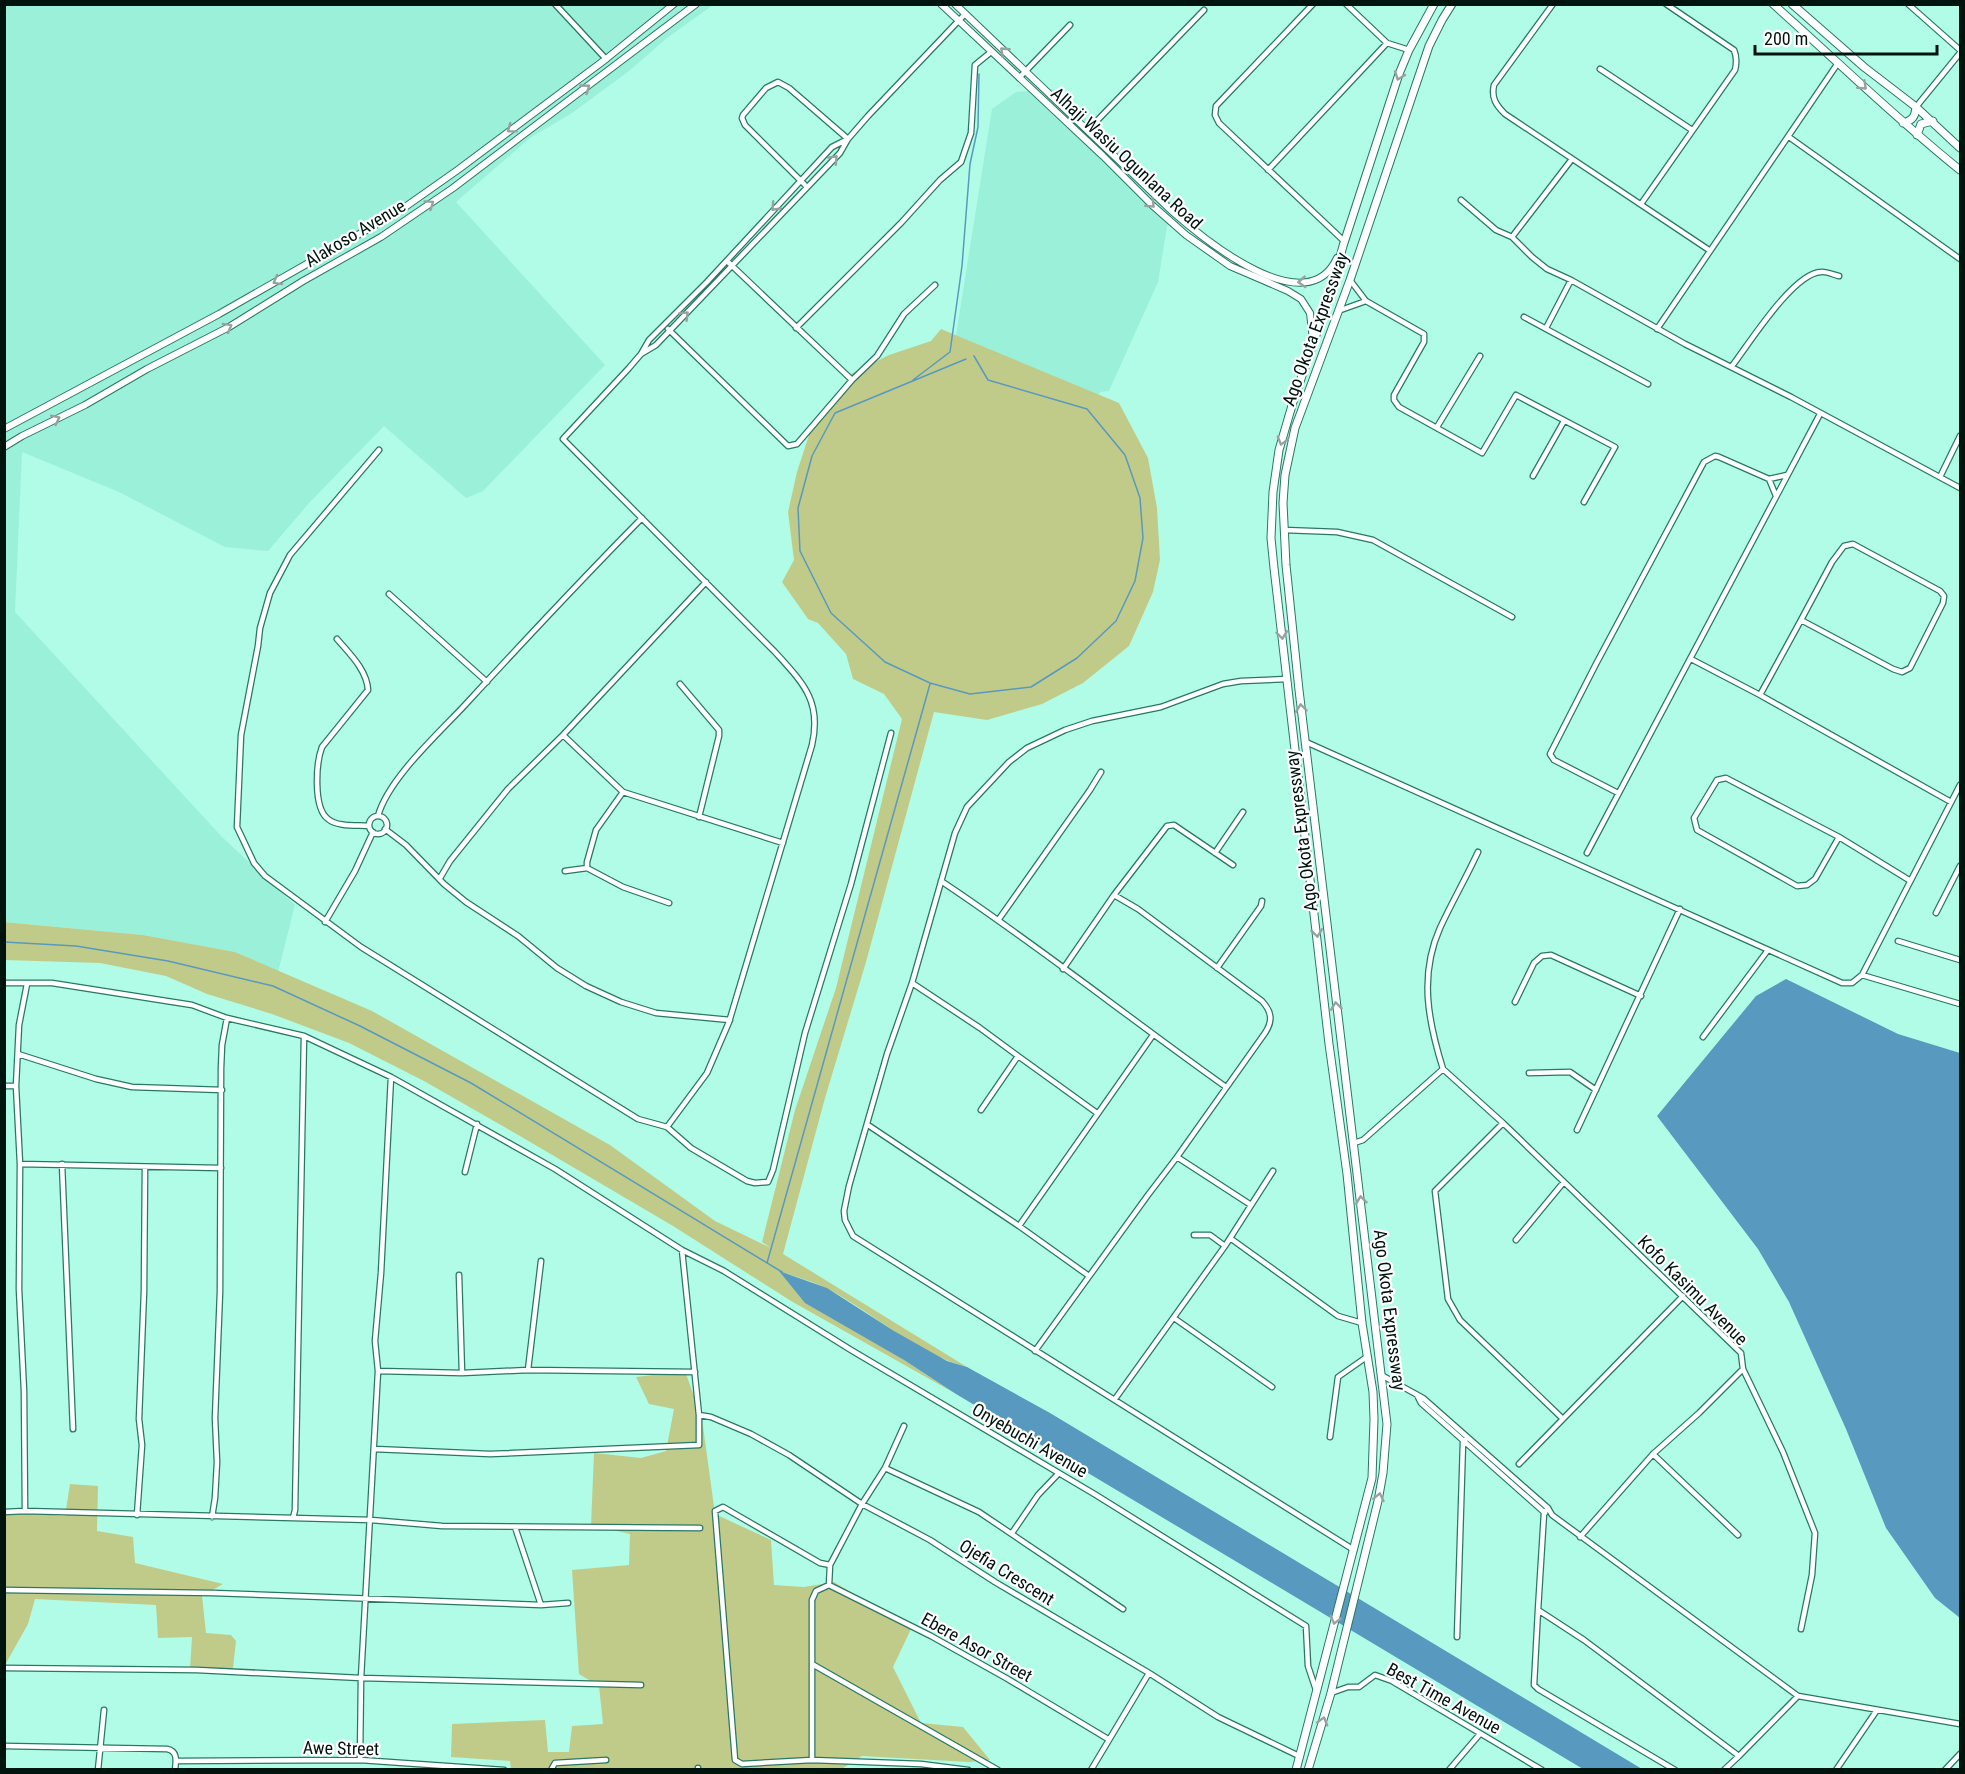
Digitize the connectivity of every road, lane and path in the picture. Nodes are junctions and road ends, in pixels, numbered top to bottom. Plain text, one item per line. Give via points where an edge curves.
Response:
1 (555, 4) edge
2 (674, 4) edge
3 (696, 4) edge
4 (941, 4) edge
5 (955, 4) edge
6 (1313, 4) edge
7 (1346, 4) edge
8 (1434, 4) edge
9 (1452, 4) edge
10 (1553, 4) edge
11 (1666, 4) edge
12 (1773, 4) edge
13 (1792, 4) edge
14 (1908, 4) edge
15 (1204, 10) dead end
16 (965, 14) junction
17 (958, 21) junction
18 (1070, 25) dead end
19 (1387, 42) junction
20 (1409, 50) junction
21 (991, 52) junction
22 (1960, 52) edge
23 (606, 59) junction
24 (1838, 62) junction
25 (1600, 69) dead end
26 (1026, 71) junction
27 (1019, 78) junction
28 (1916, 107) junction
29 (1933, 122) junction
30 (1903, 123) junction
31 (1088, 130) junction
32 (1692, 130) junction
33 (1917, 135) junction
34 (1789, 137) junction
35 (848, 139) junction
36 (1960, 148) edge
37 (1572, 159) junction
38 (1268, 170) junction
39 (1960, 170) edge
40 (801, 181) junction
41 (807, 187) junction
42 (1461, 200) dead end
43 (1641, 204) junction
44 (1512, 237) junction
45 (1343, 244) junction
46 (1709, 250) junction
47 (1960, 259) edge
48 (727, 261) junction
49 (733, 267) junction
50 (295, 271) junction
51 (1839, 276) dead end
52 (1350, 280) junction
53 (1571, 280) junction
54 (303, 281) junction
55 (935, 285) dead end
56 (1366, 301) junction
57 (1338, 311) junction
58 (1524, 317) dead end
59 (663, 325) junction
60 (796, 328) junction
61 (1546, 328) junction
62 (1658, 329) junction
63 (669, 330) junction
64 (1314, 344) junction
65 (641, 354) junction
66 (1480, 356) dead end
67 (139, 357) junction
68 (1732, 366) junction
69 (147, 369) junction
70 (852, 380) junction
71 (1648, 384) dead end
72 (1820, 414) junction
73 (1564, 421) junction
74 (1437, 427) junction
75 (4, 429) edge
76 (1960, 436) edge
77 (4, 447) edge
78 (379, 450) dead end
79 (1787, 475) junction
80 (1533, 476) dead end
81 (1940, 477) junction
82 (1769, 479) junction
83 (1960, 488) edge
84 (1776, 496) junction
85 (1584, 502) dead end
86 (642, 518) junction
87 (1284, 530) junction
88 (706, 582) junction
89 (389, 594) dead end
90 (1512, 617) dead end
91 (1801, 620) junction
92 (337, 639) dead end
93 (1691, 659) junction
94 (1287, 679) junction
95 (487, 682) junction
96 (680, 684) dead end
97 (1760, 695) junction
98 (891, 733) dead end
99 (563, 735) junction
100 (1306, 742) junction
101 (1101, 772) dead end
102 (1960, 785) edge
103 (623, 792) junction
104 (1618, 793) junction
105 (1951, 802) junction
106 (1243, 812) dead end
107 (378, 816) junction
108 (699, 817) junction
109 (369, 826) junction
110 (385, 829) junction
111 (373, 832) junction
112 (1839, 837) junction
113 (783, 843) junction
114 (1478, 852) dead end
115 (1215, 853) junction
116 (1587, 853) dead end
117 (1233, 865) dead end
118 (1960, 866) edge
119 (587, 868) junction
120 (565, 871) dead end
121 (440, 878) junction
122 (1910, 880) junction
123 (941, 881) junction
124 (1114, 896) junction
125 (1262, 901) dead end
126 (669, 903) dead end
127 (1680, 909) junction
128 (1935, 913) dead end
129 (999, 919) junction
130 (325, 922) junction
131 (1898, 941) dead end
132 (1768, 950) junction
133 (1960, 960) edge
134 (1217, 968) junction
135 (1064, 969) junction
136 (1862, 975) junction
137 (4, 983) edge
138 (912, 983) junction
139 (27, 984) junction
140 (1641, 996) junction
141 (1515, 1002) dead end
142 (1960, 1004) edge
143 (227, 1018) junction
144 (730, 1020) junction
145 (1153, 1035) junction
146 (304, 1036) junction
147 (1703, 1037) dead end
148 (18, 1054) junction
149 (1017, 1056) junction
150 (1443, 1069) junction
151 (1529, 1073) dead end
152 (392, 1077) junction
153 (4, 1086) edge
154 (16, 1086) junction
155 (1226, 1087) junction
156 (222, 1090) junction
157 (1596, 1090) junction
158 (981, 1110) dead end
159 (1097, 1113) junction
160 (477, 1124) junction
161 (1503, 1124) junction
162 (868, 1125) junction
163 (667, 1127) junction
164 (1577, 1130) dead end
165 (1354, 1143) junction
166 (1177, 1157) junction
167 (20, 1164) junction
168 (62, 1164) junction
169 (145, 1167) junction
170 (221, 1168) junction
171 (465, 1172) dead end
172 (1273, 1172) dead end
173 (1563, 1183) junction
174 (1251, 1205) junction
175 (1019, 1226) junction
176 (1194, 1234) dead end
177 (1230, 1238) junction
178 (1516, 1240) dead end
179 (1225, 1246) junction
180 (682, 1250) junction
181 (541, 1261) dead end
182 (459, 1275) dead end
183 (1089, 1276) junction
184 (1683, 1296) junction
185 (1174, 1318) junction
186 (1362, 1323) junction
187 (1035, 1351) junction
188 (1368, 1356) junction
189 (1743, 1369) junction
190 (528, 1370) junction
191 (378, 1371) junction
192 (695, 1372) junction
193 (462, 1373) junction
194 (1383, 1376) junction
195 (1272, 1387) dead end
196 (1115, 1399) junction
197 (700, 1415) junction
198 (1563, 1418) junction
199 (904, 1426) dead end
200 (73, 1429) dead end
201 (1329, 1437) dead end
202 (1465, 1440) junction
203 (374, 1449) junction
204 (1653, 1454) junction
205 (1519, 1464) dead end
206 (885, 1468) junction
207 (1059, 1473) junction
208 (862, 1504) junction
209 (1546, 1510) junction
210 (25, 1511) junction
211 (4, 1512) edge
212 (138, 1515) junction
213 (212, 1517) junction
214 (293, 1518) junction
215 (371, 1520) junction
216 (515, 1527) junction
217 (700, 1527) dead end
218 (1359, 1531) junction
219 (1012, 1533) junction
220 (1370, 1533) junction
221 (1738, 1535) dead end
222 (1580, 1537) junction
223 (1354, 1550) junction
224 (830, 1565) junction
225 (829, 1585) junction
226 (4, 1590) edge
227 (365, 1598) junction
228 (568, 1604) dead end
229 (541, 1605) junction
230 (1123, 1609) dead end
231 (1538, 1610) junction
232 (1801, 1629) dead end
233 (1457, 1636) dead end
234 (812, 1664) junction
235 (4, 1668) edge
236 (1149, 1673) junction
237 (361, 1678) junction
238 (641, 1685) dead end
239 (1316, 1690) junction
240 (1331, 1693) junction
241 (1798, 1696) junction
242 (104, 1710) dead end
243 (1877, 1710) junction
244 (1960, 1724) edge
245 (1479, 1735) junction
246 (1108, 1739) junction
247 (4, 1746) edge
248 (100, 1748) junction
249 (1960, 1754) edge
250 (1299, 1756) junction
251 (1739, 1756) junction
252 (360, 1760) junction
253 (606, 1760) dead end
254 (812, 1760) junction
255 (177, 1761) junction
256 (920, 1767) edge
257 (98, 1770) edge
258 (175, 1770) edge
259 (504, 1770) edge
260 (551, 1770) edge
261 (968, 1770) edge
262 (998, 1770) edge
263 (1090, 1770) edge
264 (1296, 1770) edge
265 (1308, 1770) edge
266 (1449, 1770) edge
267 (1542, 1770) edge
268 (1674, 1770) edge
269 (1724, 1770) edge
270 (1836, 1770) edge
271 (1945, 1770) edge

1 - 23 street
2 - 23 street, Alakoso Avenue
54 -> 3 street, Alakoso Avenue via 425,208
4 - 17 street, Alhaji Wasiu Ogunlana Road
5 - 16 street, Alhaji Wasiu Ogunlana Road
6 - 38 street via 1216,106 1219,123
7 - 19 street
8 - 20 main road, Ago Okota Expressway
9 - 52 main road, Ago Okota Expressway via 1429,46
10 - 37 street via 1494,86 1494,99 1505,114
11 - 32 street via 1726,44 1737,57 1735,70
12 - 24 main road
13 - 28 main road
14 - 22 street
15 - 31 street
16 - 17 street
26 -> 16 street, Alhaji Wasiu Ogunlana Road
17 - 21 street, Alhaji Wasiu Ogunlana Road
17 - 35 street
18 - 26 street
19 - 20 street
19 - 38 street
20 -> 45 main road, Ago Okota Expressway
21 - 27 street, Alhaji Wasiu Ogunlana Road
21 - 60 street via 975,65 971,133 961,162
22 - 28 street
23 -> 50 street, Alakoso Avenue via 428,192
24 -> 30 main road
24 - 34 street
25 - 32 street
26 - 27 street
26 - 31 street, Alhaji Wasiu Ogunlana Road
27 -> 64 street, Alhaji Wasiu Ogunlana Road via 1186,235 1230,266 1301,299 1310,313
28 - 29 main road
28 - 30 main road via 1911,121
29 - 33 main road via 1921,124
29 - 36 main road
30 - 33 main road
45 -> 31 street, Alhaji Wasiu Ogunlana Road via 1328,272 1304,283 1288,282 1250,266 1190,228
32 - 43 street
33 - 39 main road
34 - 46 street
34 - 47 street
35 - 40 street via 832,147
35 - 40 street via 783,84 778,82 766,88 743,115 743,121
41 -> 35 street via 840,153
37 - 43 street
37 - 44 street
38 - 45 street
40 - 41 street
40 -> 48 street
41 - 49 street
42 - 44 street via 1496,230
43 - 46 street
44 - 53 street via 1538,263
45 - 64 main road, Ago Okota Expressway
46 - 62 street
48 - 49 street
48 - 59 street
49 - 60 street
63 -> 49 street
50 - 54 street
50 -> 67 street, Alakoso Avenue
51 - 68 street via 1821,271 1806,276 1789,290
52 - 56 street
52 - 57 main road, Ago Okota Expressway
53 - 61 street
53 - 62 street
69 -> 54 street, Alakoso Avenue via 229,327
55 - 70 street via 904,314 877,356
56 - 57 street
56 - 74 street via 1424,334 1424,342 1394,400 1399,407
57 - 87 main road, Ago Okota Expressway via 1295,428 1284,475
58 - 61 street
59 - 63 street
59 - 65 street
60 - 70 street
61 - 71 street
62 - 68 street
63 - 65 street
63 - 70 street via 788,446 797,444
64 -> 94 main road, Ago Okota Expressway via 1279,450 1273,492 1271,538
65 - 86 street via 563,439
66 - 74 street
67 - 69 street
67 - 75 street, Alakoso Avenue
68 - 72 street
77 -> 69 street, Alakoso Avenue
72 - 79 street
72 - 81 street
73 - 74 street via 1516,395 1482,453
73 - 80 street
73 - 85 street via 1615,447
76 - 81 street
78 - 130 street via 313,526 276,578 260,628 241,735 237,827 254,863 265,876
79 - 82 street
79 - 84 street
81 - 83 street
82 - 84 street
82 - 104 street via 1719,457 1704,462 1552,749 1554,760
84 - 93 street
86 - 88 street
86 - 95 street
87 - 90 street via 1337,532 1373,540
100 -> 87 main road, Ago Okota Expressway
88 - 99 street
88 - 113 street via 803,683 813,704 814,735
89 - 95 street
91 - 91 street via 1832,562 1844,546 1853,544 1944,596 1910,668 1902,672
91 - 97 street
92 - 109 street via 365,677 368,690 318,755 318,800 328,820
93 - 97 street
93 - 104 street
94 - 123 street via 1224,684 1161,707 1065,730 1027,748 967,807 955,832
94 -> 186 main road, Ago Okota Expressway
95 - 107 street via 410,765 382,802
96 - 108 street via 719,730
97 - 105 street
98 - 163 street via 851,884 805,1033 768,1182 747,1181 690,1148
99 - 103 street
99 - 121 street via 508,789
100 - 127 street
165 -> 100 main road, Ago Okota Expressway
101 - 129 street
102 - 105 street
103 - 108 street
103 - 119 street via 596,830
104 - 116 street
105 - 122 street
106 - 115 street
107 - 109 street via 370,820
107 - 110 street via 385,821
108 - 113 street
109 - 111 street
110 - 111 street via 379,834
110 - 121 street
111 - 130 street
112 - 112 street via 1726,778 1717,780 1694,818 1697,830 1797,886 1815,879
112 - 122 street
113 - 144 street
114 - 150 street via 1439,930 1428,977 1427,1006
115 - 117 street
115 - 124 street via 1174,825 1167,826
118 - 128 street
119 - 120 street
119 - 126 street
121 - 144 street via 466,902 518,936 552,965 601,993 656,1013
122 - 136 street
123 - 129 street
123 - 138 street
124 - 134 street via 1138,909
124 - 135 street
125 - 134 street
127 - 132 street
127 - 140 street
129 - 135 street
130 - 163 street via 638,1119
131 - 133 street
132 - 136 street via 1842,983 1852,983
132 - 147 street
134 - 155 street via 1262,1000 1271,1017 1270,1026
135 - 145 street
136 - 142 street
137 - 139 street, Onyebuchi Avenue
138 - 149 street
138 - 162 street
139 - 143 street, Onyebuchi Avenue via 52,983 192,1005
139 - 148 street
140 - 141 street via 1551,955 1534,963
140 - 157 street
143 - 146 street, Onyebuchi Avenue
143 - 156 street via 222,1045
144 - 163 street via 707,1073
145 - 155 street
145 - 159 street
146 - 152 street, Onyebuchi Avenue
146 - 214 street
148 - 154 street
148 - 156 street via 132,1088
149 - 158 street
149 - 159 street
150 - 161 street, Kofo Kasimu Avenue
150 - 165 street via 1363,1140
151 - 157 street via 1570,1072
152 - 160 street, Onyebuchi Avenue
152 - 191 street via 375,1341
153 - 154 street
154 - 167 street
155 - 166 street
156 - 170 street
157 - 164 street
159 - 175 street
160 - 171 street
160 - 180 street, Onyebuchi Avenue
161 - 173 street, Kofo Kasimu Avenue
161 - 198 street via 1436,1191 1448,1299 1460,1320
162 - 175 street
162 - 187 street via 844,1211 853,1236
194 -> 165 main road, Ago Okota Expressway
166 - 174 street
166 - 183 street
167 - 168 street
167 - 210 street
168 - 169 street
168 - 200 street
169 - 170 street
169 - 212 street
170 - 213 street via 217,1462
172 - 174 street
173 - 178 street
173 - 184 street, Kofo Kasimu Avenue
174 - 177 street
175 - 183 street
176 - 179 street via 1210,1235
177 - 179 street
177 - 186 street via 1338,1316
179 - 185 street
180 - 192 street
180 - 207 street, Onyebuchi Avenue via 724,1271
181 - 190 street
182 - 193 street
183 - 187 street
184 - 189 street, Kofo Kasimu Avenue via 1741,1353
184 - 198 street
185 - 195 street
185 - 196 street
186 - 188 main road, Ago Okota Expressway
187 - 196 street
188 - 201 street via 1338,1377
188 - 218 main road, Ago Okota Expressway via 1374,1457
189 - 204 street
189 - 232 street, Kofo Kasimu Avenue via 1783,1452 1815,1533 1812,1575
190 - 192 street
190 - 193 street
191 - 193 street
191 - 203 street
192 - 197 street
194 - 202 street via 1417,1395 1420,1403
220 -> 194 main road, Ago Okota Expressway via 1386,1451
196 - 223 street
197 - 203 street via 697,1446 490,1454
197 - 208 street, Ojefia Crescent via 751,1434
198 - 205 street
199 - 206 street
202 - 209 street
202 - 233 street
203 - 215 street
204 - 221 street
204 - 222 street
206 - 208 street
206 - 219 street via 979,1512
207 - 219 street
207 - 239 street, Onyebuchi Avenue via 1306,1626 1308,1666
208 - 224 street
208 - 236 street, Ojefia Crescent via 930,1539
209 - 222 street
209 - 231 street
210 - 211 street
210 - 212 street
212 - 213 street
213 - 214 street
214 - 215 street
215 - 216 street
215 - 227 street
216 - 217 street
216 - 229 street
218 - 220 main road
218 - 223 main road, Ago Okota Expressway
219 - 230 street
220 - 240 main road, Ago Okota Expressway
222 - 241 street
223 -> 239 main road, Ago Okota Expressway
224 - 225 street
224 - 254 street via 820,1563 723,1507 715,1511 735,1760 741,1764
225 - 234 street via 816,1591 812,1599
225 - 246 street, Ebere Asor Street via 931,1636
226 - 227 street
227 - 229 street
227 - 237 street
228 - 229 street
231 - 251 street
231 - 268 street via 1534,1684 1538,1689
234 - 254 street
234 - 262 street
235 - 237 street via 196,1670
236 - 246 street
236 - 250 street, Ojefia Crescent via 1218,1717
237 - 238 street
237 - 252 street
239 - 250 main road, Ago Okota Expressway
240 - 245 street, Best Time Avenue via 1359,1687 1375,1675 1392,1681
265 -> 240 main road, Ago Okota Expressway
241 - 243 street
241 - 251 street
242 - 248 street
243 - 244 street
243 - 270 street
245 - 266 street
245 - 267 street, Best Time Avenue
246 - 263 street
247 - 248 street
248 - 255 street via 167,1749
248 - 257 street
249 - 271 street
250 - 264 main road, Ago Okota Expressway
251 - 269 street
252 - 255 street, Awe Street
252 - 259 street, Awe Street
253 - 260 street via 555,1763
254 - 256 street
255 - 258 street
256 - 261 street

